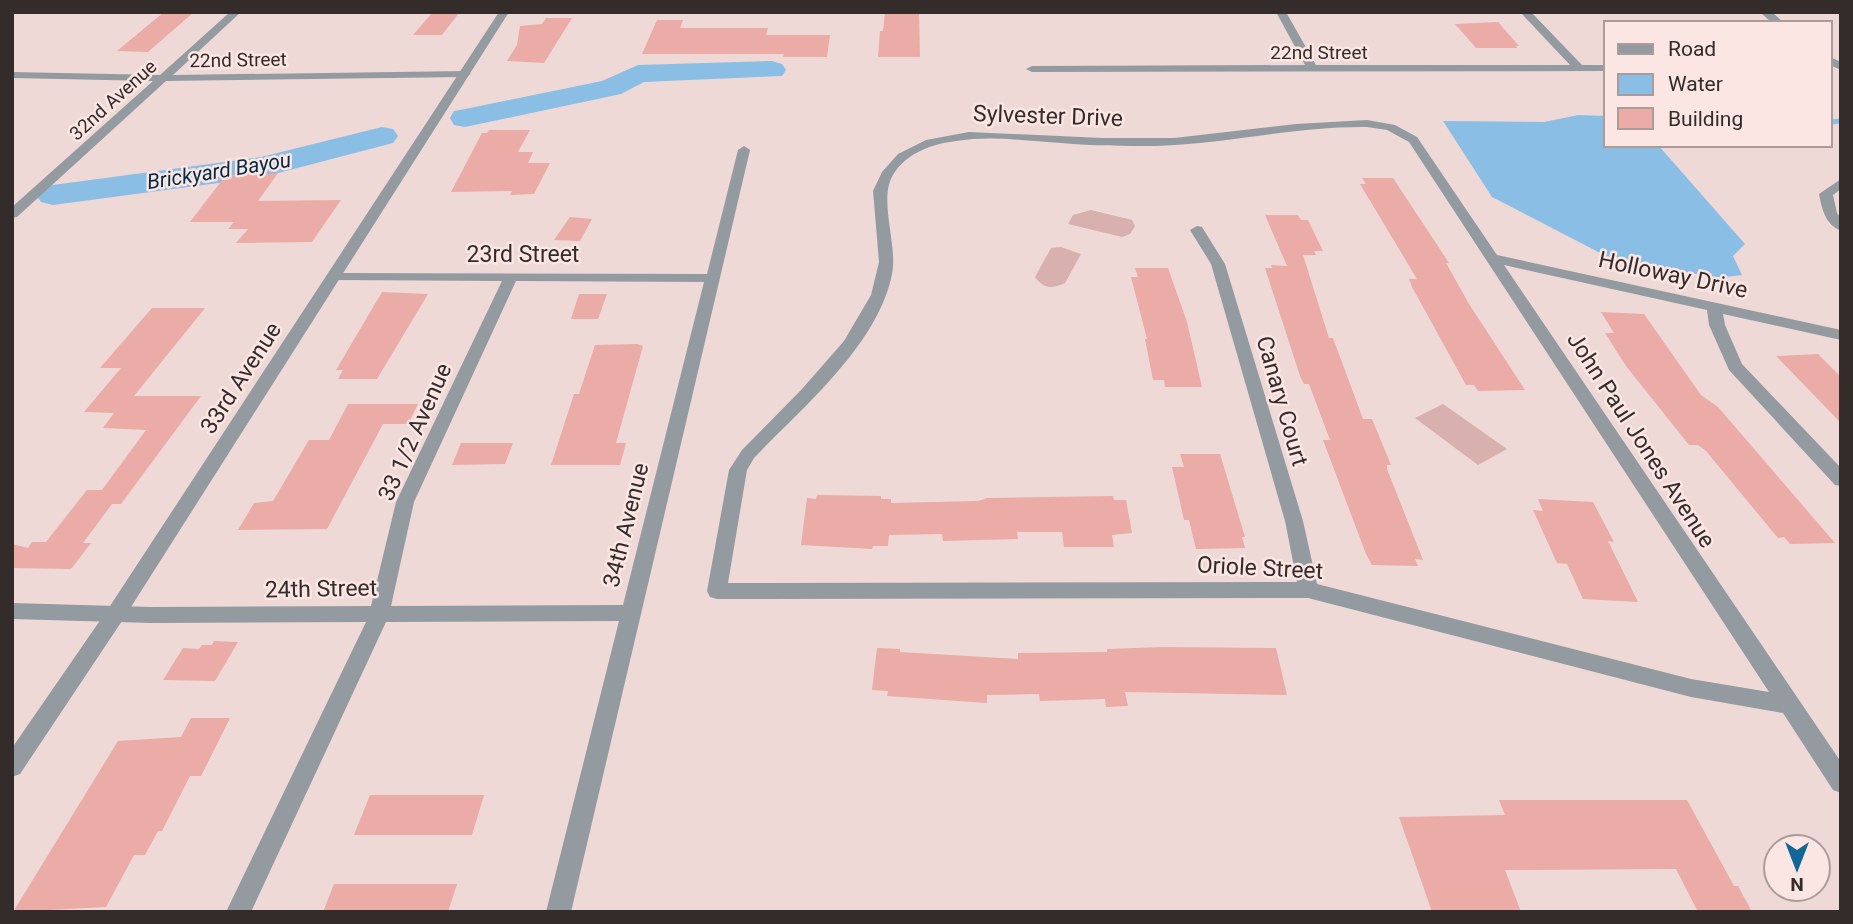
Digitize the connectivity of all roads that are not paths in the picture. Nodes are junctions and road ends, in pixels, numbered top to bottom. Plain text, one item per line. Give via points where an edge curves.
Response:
1 (236, 12) edge
2 (505, 12) edge
3 (1281, 12) edge
4 (1525, 12) edge
5 (1579, 68) junction
6 (1604, 68) edge
7 (1032, 69) dead end
8 (1313, 69) junction
9 (465, 74) junction
10 (12, 75) edge
11 (163, 78) junction
12 (1398, 128) joint
13 (744, 150) dead end
14 (1841, 183) edge
15 (12, 214) edge
16 (1841, 227) edge
17 (1197, 230) dead end
18 (1495, 259) junction
19 (334, 276) junction
20 (511, 277) junction
21 (711, 278) junction
22 (1714, 307) junction
23 (1841, 335) edge
24 (1841, 480) edge
25 (1308, 590) junction
26 (717, 591) joint
27 (12, 611) edge
28 (117, 612) junction
29 (379, 613) junction
30 (630, 613) junction
31 (1788, 704) junction
32 (12, 767) edge
33 (1841, 782) edge
34 (238, 912) edge
35 (558, 912) edge

1 - 11 street, 32nd Avenue
2 - 9 street, 33rd Avenue
3 - 8 street
4 - 5 street
5 - 6 street, 22nd Street
5 - 8 street, 22nd Street
7 - 8 street, 22nd Street
9 - 11 street, 22nd Street
9 - 19 street, 33rd Avenue
10 - 11 street, 22nd Street
11 - 15 street, 32nd Avenue
12 - 18 street, John Paul Jones Avenue via 1413,140
12 - 26 street, Sylvester Drive via 1378,124 1314,126 1156,142 981,134 938,140 895,161 880,191 885,264 880,292 856,337 738,470
13 - 21 street, 34th Avenue
14 - 16 street via 1826,194 1830,214
17 - 25 street, Canary Court via 1218,264 1294,521
18 - 22 street, Holloway Drive
18 - 31 street, John Paul Jones Avenue
19 - 20 street, 23rd Street
19 - 28 street, 33rd Avenue
20 - 21 street, 23rd Street
20 - 29 street, 33 1/2 Avenue via 405,502
21 - 30 street, 34th Avenue
22 - 23 street, Holloway Drive
22 - 24 street via 1735,366
25 - 26 street, Oriole Street
25 - 31 street, Oriole Street via 1691,688
27 - 28 street, 24th Street
28 - 29 street, 24th Street
28 - 32 street, 33rd Avenue
29 - 30 street, 24th Street
29 - 34 street, 33 1/2 Avenue
30 - 35 street, 34th Avenue
31 - 33 street, John Paul Jones Avenue

